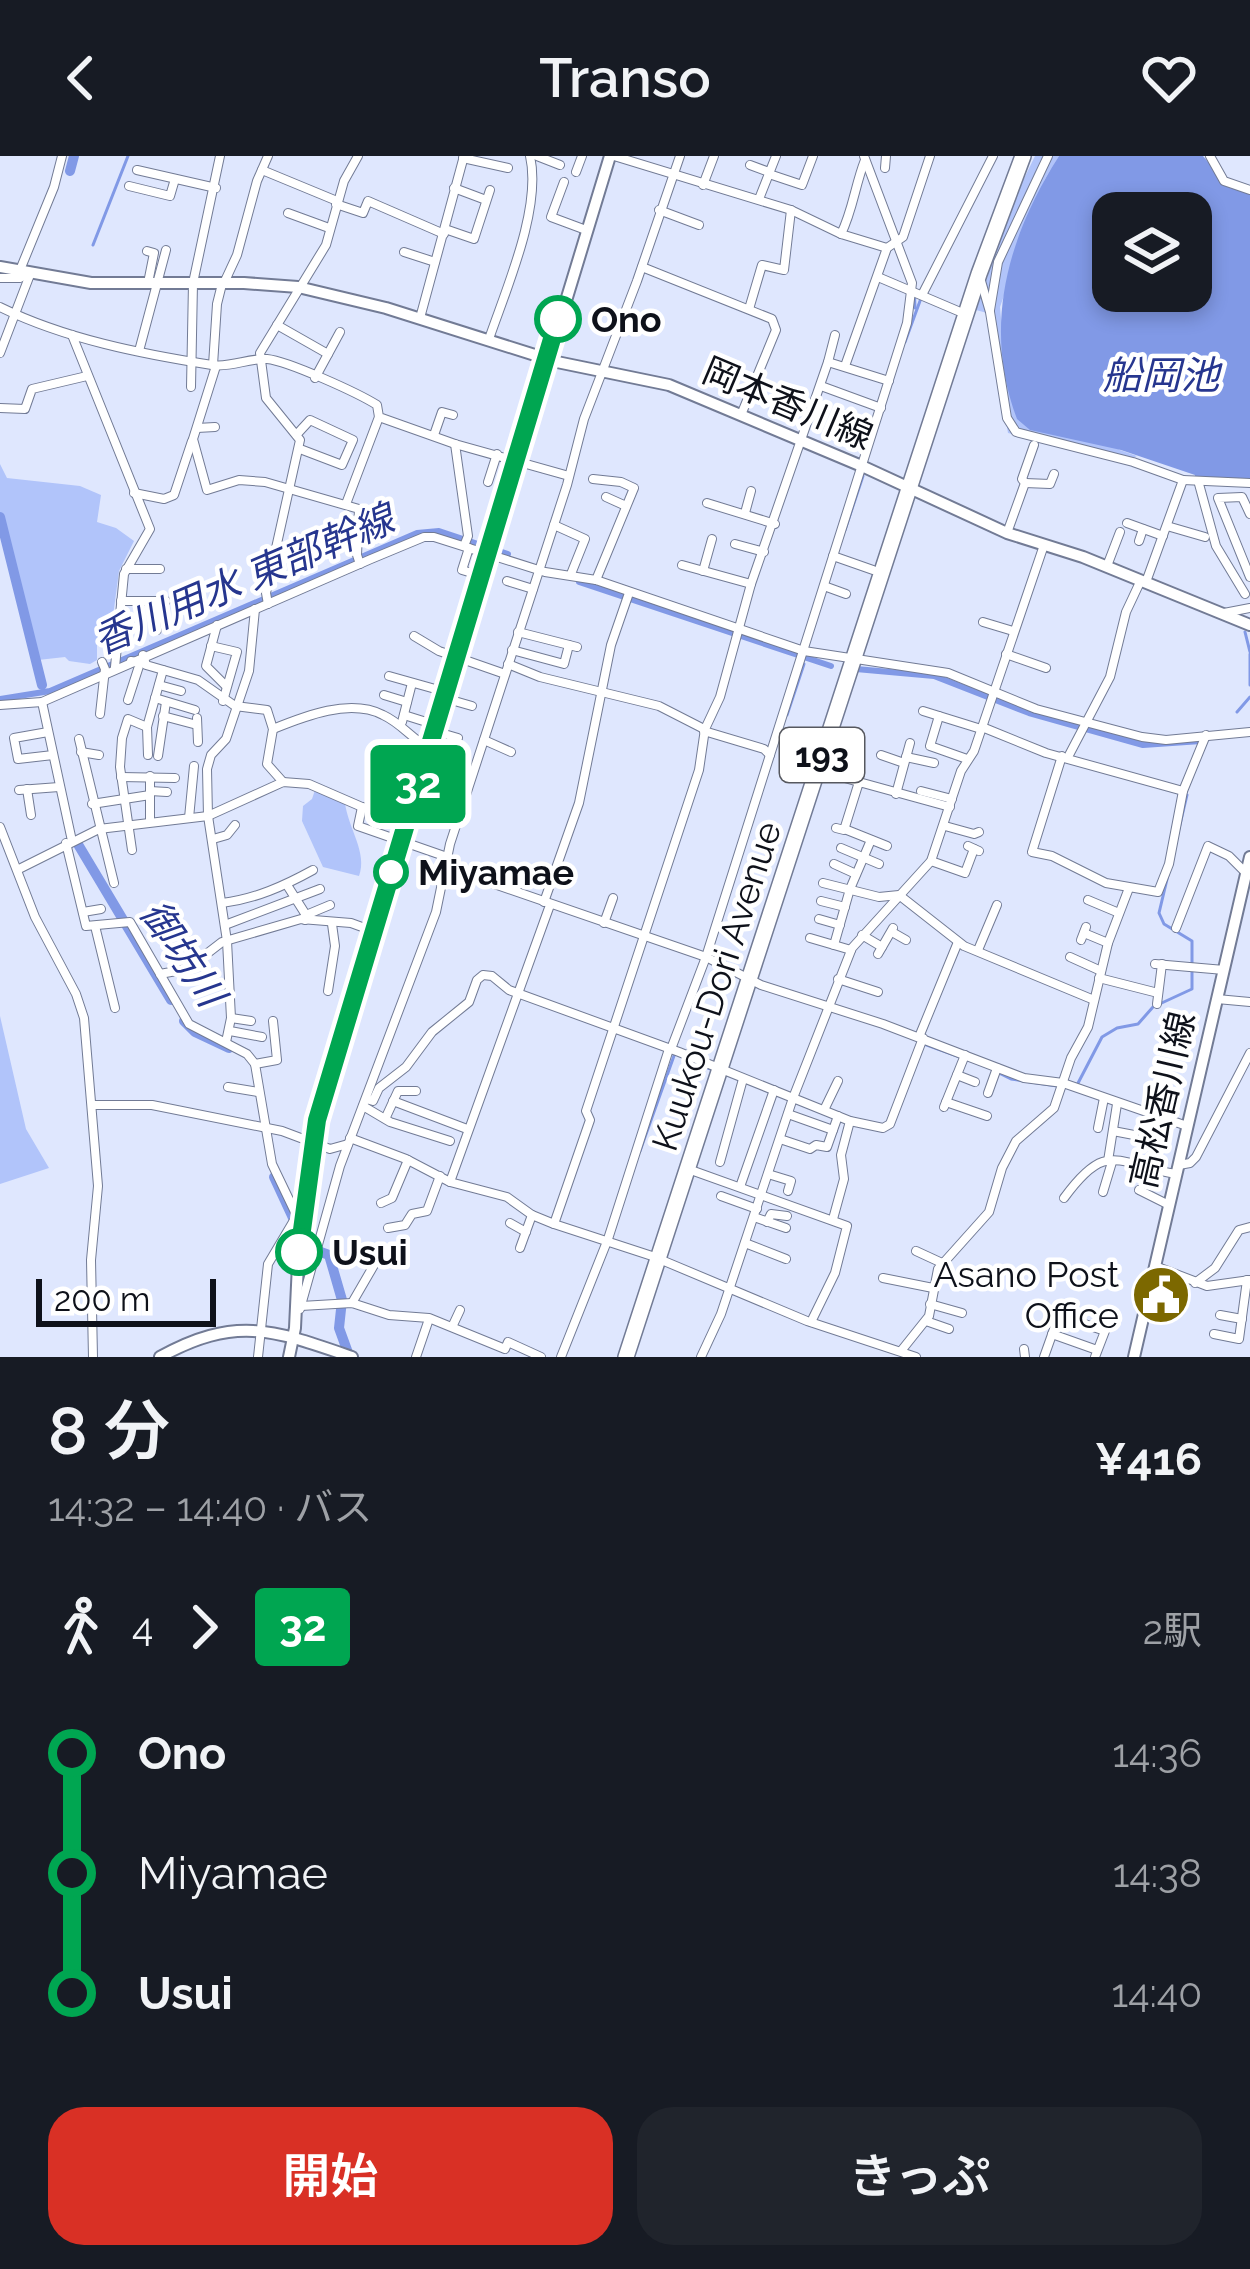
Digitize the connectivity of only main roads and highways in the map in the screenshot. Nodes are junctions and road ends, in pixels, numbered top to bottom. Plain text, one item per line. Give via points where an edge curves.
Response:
1 (612, 156) edge
2 (1012, 156) edge
3 (1023, 156) edge
4 (0, 267) edge
5 (546, 357) junction
6 (905, 486) junction
7 (1250, 625) edge
8 (848, 660) junction
9 (1250, 857) edge
10 (744, 975) junction
11 (715, 1068) junction
12 (656, 1257) junction
13 (294, 1333) junction
14 (160, 1357) edge
15 (289, 1357) edge
16 (352, 1357) edge
17 (622, 1357) edge
18 (1134, 1357) edge

1 - 5 main road
2 - 6 highway, Kuukou-Dori Avenue / 193
3 - 6 highway, Kuukou-Dori Avenue / 193
4 - 5 main road, 岡本香川線 via 91,283 298,287
5 - 6 main road, 岡本香川線 via 669,385
5 - 13 main road via 311,1143
6 - 7 main road, 岡本香川線
6 - 8 highway, Kuukou-Dori Avenue / 193
6 - 8 highway, Kuukou-Dori Avenue / 193
8 - 10 highway, Kuukou-Dori Avenue / 193
8 - 10 highway, Kuukou-Dori Avenue / 193
9 - 18 main road, 高松香川線
10 - 11 highway, Kuukou-Dori Avenue / 193
11 - 12 highway, Kuukou-Dori Avenue / 193
11 - 12 highway, Kuukou-Dori Avenue / 193
12 - 17 highway, Kuukou-Dori Avenue / 193
13 - 14 main road via 212,1332
13 - 15 main road
13 - 16 main road

